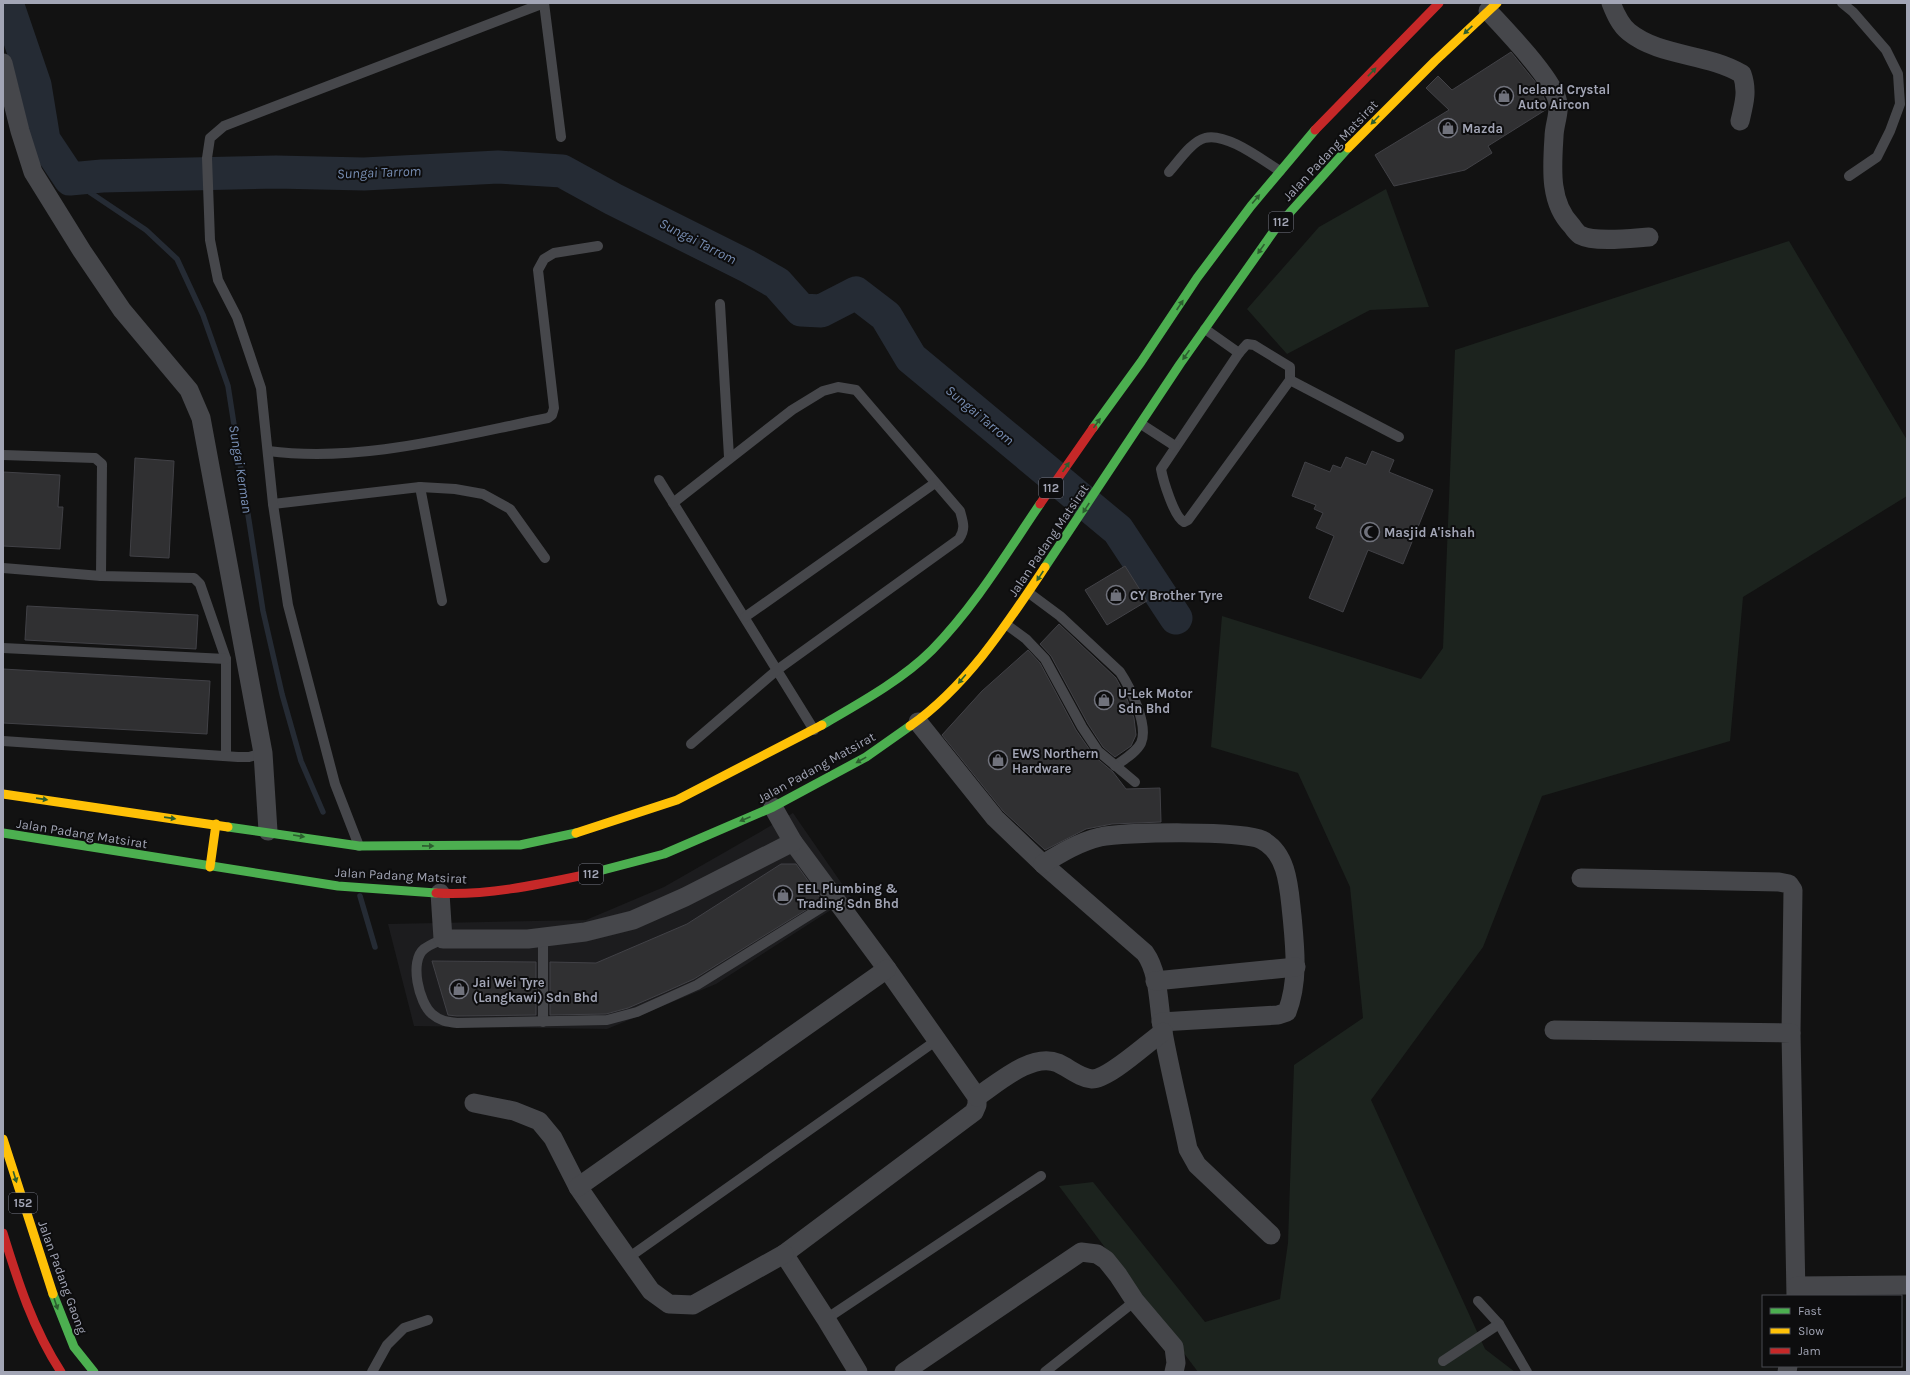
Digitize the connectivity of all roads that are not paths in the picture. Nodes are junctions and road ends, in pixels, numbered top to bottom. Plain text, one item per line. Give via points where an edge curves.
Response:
1 (544, 3) edge
2 (1439, 3) edge
3 (1611, 3) edge
4 (1842, 3) edge
5 (1492, 7) edge
6 (3, 63) edge
7 (1740, 121) dead end
8 (561, 137) dead end
9 (1280, 171) junction
10 (1169, 172) dead end
11 (1849, 176) dead end
12 (1650, 237) dead end
13 (598, 246) dead end
14 (720, 304) dead end
15 (1205, 329) junction
16 (1239, 353) junction
17 (1290, 380) junction
18 (1141, 424) junction
19 (1399, 437) dead end
20 (1175, 446) junction
21 (268, 451) junction
22 (3, 455) edge
23 (729, 457) junction
24 (659, 480) dead end
25 (935, 483) junction
26 (420, 487) junction
27 (673, 503) junction
28 (273, 504) junction
29 (545, 558) dead end
30 (3, 568) edge
31 (101, 576) junction
32 (1029, 593) junction
33 (442, 601) dead end
34 (745, 617) junction
35 (1006, 625) junction
36 (3, 648) edge
37 (226, 659) junction
38 (778, 670) junction
39 (918, 722) junction
40 (814, 730) junction
41 (3, 741) edge
42 (691, 744) dead end
43 (263, 753) junction
44 (226, 756) junction
45 (1115, 766) junction
46 (1135, 782) dead end
47 (3, 794) edge
48 (773, 807) junction
49 (216, 824) junction
50 (268, 831) junction
51 (4, 834) edge
52 (792, 842) junction
53 (359, 846) junction
54 (1043, 864) junction
55 (210, 868) junction
56 (1581, 878) dead end
57 (440, 893) junction
58 (835, 899) junction
59 (543, 937) junction
60 (443, 939) junction
61 (1296, 967) junction
62 (887, 969) junction
63 (1155, 981) junction
64 (543, 1022) junction
65 (1162, 1027) junction
66 (1554, 1030) dead end
67 (1792, 1033) junction
68 (937, 1040) junction
69 (977, 1097) junction
70 (474, 1104) dead end
71 (3, 1139) edge
72 (1041, 1176) dead end
73 (578, 1187) junction
74 (3, 1233) edge
75 (1271, 1235) dead end
76 (784, 1254) junction
77 (628, 1258) junction
78 (1907, 1285) edge
79 (1797, 1291) edge
80 (1135, 1301) junction
81 (1478, 1301) dead end
82 (826, 1319) junction
83 (428, 1320) dead end
84 (1499, 1324) junction
85 (1443, 1362) dead end
86 (61, 1372) edge
87 (94, 1372) edge
88 (372, 1372) edge
89 (858, 1372) edge
90 (904, 1372) edge
91 (1045, 1372) edge
92 (1174, 1372) edge
93 (1527, 1372) edge

1 - 8 lane
1 - 21 lane via 224,126 210,138 207,158 210,240 218,280 237,317 261,388
9 -> 2 main road, Jalan Padang Matsirat / 112 via 1308,138
3 - 7 street via 1616,16 1628,31 1645,42 1722,64 1742,74 1746,85 1746,98
4 - 11 lane via 1886,50 1898,74 1900,104 1877,157
5 - 12 street via 1556,96 1559,107 1554,129 1553,179 1561,211 1568,223 1580,235 1606,240
5 -> 15 main road, Jalan Padang Matsirat / 112 via 1334,163 1276,228
6 - 43 street via 33,172 122,310 189,390 201,418
9 - 10 lane via 1228,139 1205,138 1189,148
40 -> 9 main road, Jalan Padang Matsirat / 112 via 883,689 931,650 971,607 1197,278
13 - 21 lane via 554,253 544,260 538,270 554,408 548,418 410,446 322,455
14 - 23 lane
15 - 16 lane
15 -> 18 main road, Jalan Padang Matsirat / 112
16 - 17 lane via 1247,344 1254,345 1290,367
16 - 20 lane
17 - 19 lane
17 - 20 lane via 1188,520 1184,522 1180,520 1161,469
18 - 20 lane
18 -> 32 main road, Jalan Padang Matsirat / 112
21 - 28 lane
22 - 31 lane via 95,458 102,464
23 - 25 lane via 792,410 823,391 838,387 856,390
23 - 27 lane
24 - 27 lane
25 - 34 lane
25 - 38 lane via 960,511 964,523 963,533 959,539
26 - 28 lane
26 - 29 lane via 483,494 510,509
26 - 33 lane
27 - 34 lane
28 - 53 lane via 288,605 335,784
30 - 31 lane
31 - 37 lane via 194,578 200,584
32 - 35 main road, Jalan Padang Matsirat / 112
32 - 45 lane via 1060,616 1120,672 1127,682 1136,702 1143,737 1136,749
34 - 38 lane
35 -> 39 main road, Jalan Padang Matsirat / 112 via 955,687
35 - 45 lane via 1026,639 1045,659 1082,727 1098,751
36 - 37 lane
37 - 44 lane
38 - 40 lane
38 - 42 lane
39 -> 48 main road, Jalan Padang Matsirat / 112 via 866,757
39 - 54 street via 995,818
53 -> 40 main road, Jalan Padang Matsirat / 112 via 520,844 578,834 677,800
41 - 44 lane
43 - 44 lane via 249,757
43 - 50 street
45 - 46 lane
47 -> 49 main road, Jalan Padang Matsirat / 112
48 - 52 street
48 -> 57 main road, Jalan Padang Matsirat / 112 via 664,854 591,874 537,885
49 - 50 main road, Jalan Padang Matsirat / 112
49 - 55 main road
50 -> 53 main road, Jalan Padang Matsirat / 112
51 - 55 main road, Jalan Padang Matsirat / 112
52 - 58 street
52 - 59 street via 685,897 633,920 585,932
54 - 61 street via 1079,843 1129,833 1242,835 1262,840 1275,850 1290,887
54 - 63 street via 1145,953 1150,960
55 - 57 main road, Jalan Padang Matsirat / 112 via 338,886
56 - 67 street via 1789,884 1793,890
57 - 60 street
58 - 62 street
58 - 64 lane via 696,985 660,1003 607,1020
59 - 60 street
59 - 64 lane
60 - 64 lane via 423,949 417,958 416,972 420,994 430,1013 441,1021 457,1024
61 - 63 street
61 - 65 street via 1292,999 1287,1012
62 - 68 street
62 - 73 street
63 - 65 street
65 - 69 street via 1108,1074 1092,1079 1048,1059 1016,1070
65 - 75 street via 1188,1149 1192,1157 1197,1165
66 - 67 street
67 - 79 street via 1794,1269
68 - 69 street
68 - 77 lane
69 - 76 street via 974,1112
70 - 73 street via 514,1111 539,1121 553,1138
71 -> 87 main road, Jalan Padang Gaong / 152 via 40,1268 74,1347
72 - 82 lane
73 - 77 street
74 - 86 main road via 20,1274 33,1322 49,1356
76 - 77 street via 692,1305 669,1304 651,1291
76 - 82 street
78 - 79 street
80 - 90 street via 1106,1260 1097,1254 1081,1252
80 - 91 lane
80 - 92 street via 1174,1347
81 - 84 lane
82 - 89 street
83 - 88 lane via 404,1328 386,1345
84 - 85 lane
84 - 93 lane

